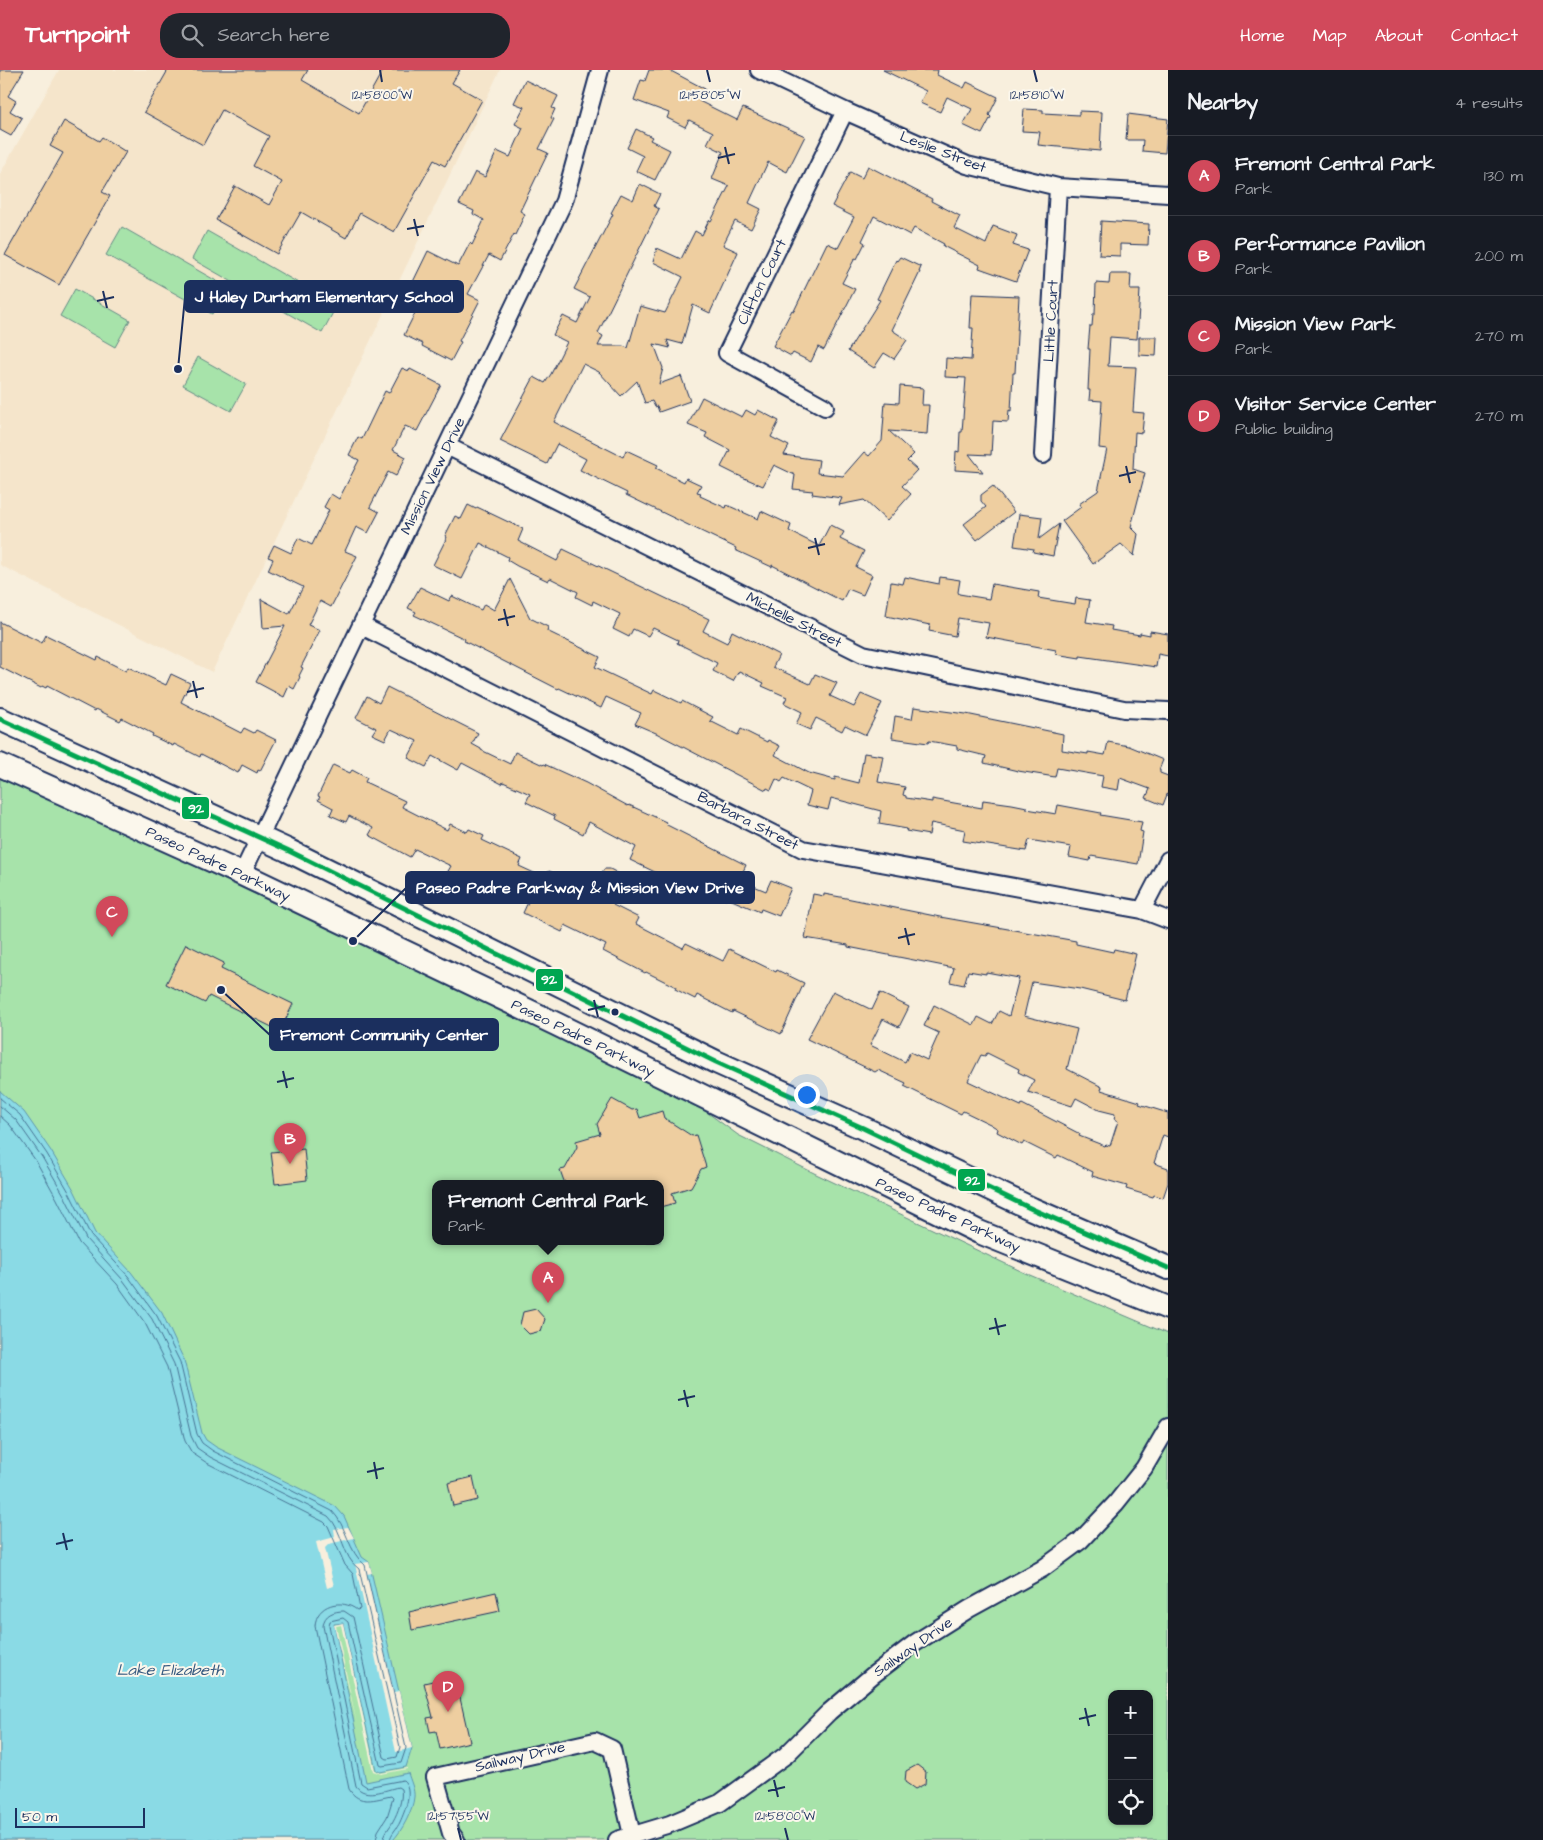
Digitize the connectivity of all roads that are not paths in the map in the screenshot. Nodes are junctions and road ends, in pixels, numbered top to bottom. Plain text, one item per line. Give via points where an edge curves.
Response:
1 (600, 70) edge
2 (758, 70) edge
3 (845, 111) junction
4 (1058, 187) junction
5 (1168, 194) edge
6 (825, 407) dead end
7 (448, 446) junction
8 (1043, 456) dead end
9 (362, 626) junction
10 (1168, 711) edge
11 (0, 719) edge
12 (0, 765) edge
13 (259, 838) junction
14 (1168, 860) edge
15 (242, 874) junction
16 (1142, 910) junction
17 (1168, 920) edge
18 (1168, 1268) edge
19 (1168, 1308) edge
20 (1168, 1427) edge
21 (625, 1837) edge
22 (456, 1840) edge

1 - 7 street, Mission View Drive via 564,201
2 - 3 street, Leslie Street
3 - 4 street, Leslie Street via 967,165
3 - 6 street, Clifton Court via 727,353
4 - 5 street, Leslie Street
4 - 8 street, Little Court
7 - 9 street, Mission View Drive
7 - 10 street, Michelle Street via 863,654 1124,708
9 - 13 street, Mission View Drive
9 - 16 street, Barbara Street via 803,849
11 - 13 main road
12 - 15 main road, Paseo Padre Parkway
13 - 15 street, Mission View Drive
13 - 18 main road via 716,1062 1032,1209
14 - 16 street
15 - 19 main road, Paseo Padre Parkway via 979,1232
16 - 17 street, Barbara Street
20 - 21 street, Sailway Drive via 1144,1468 1080,1541 1042,1569 916,1643 829,1712 786,1756 720,1803 670,1824
21 - 22 street, Sailway Drive via 612,1749 594,1741 435,1777 451,1833

